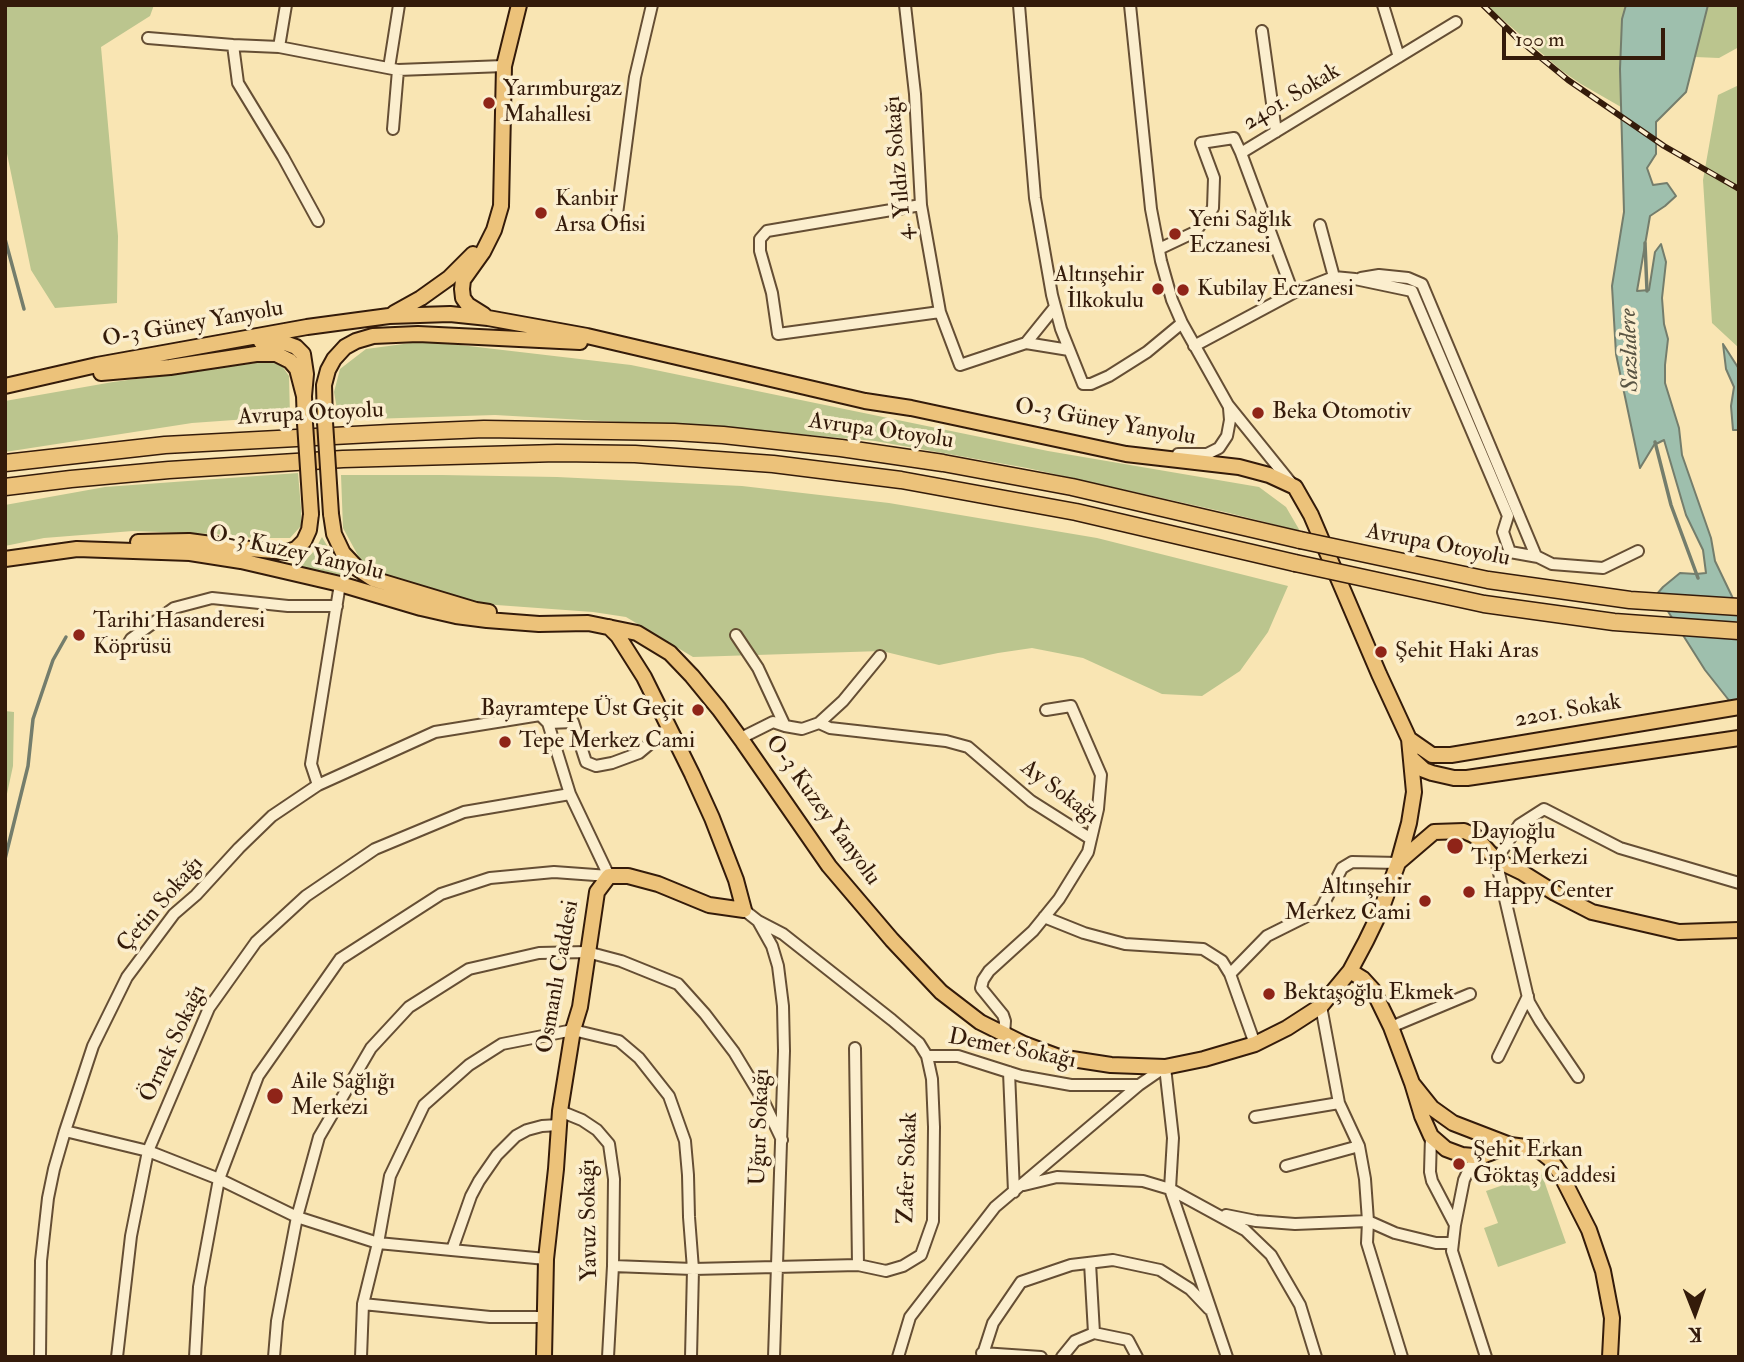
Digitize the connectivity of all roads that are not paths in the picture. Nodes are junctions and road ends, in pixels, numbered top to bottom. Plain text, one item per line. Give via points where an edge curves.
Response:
1 (286, 5) edge
2 (399, 5) edge
3 (519, 5) edge
4 (652, 5) edge
5 (905, 5) edge
6 (1019, 5) edge
7 (1144, 5) edge
8 (1383, 5) edge
9 (1130, 7) edge
10 (1456, 22) dead end
11 (1262, 31) dead end
12 (148, 38) dead end
13 (233, 45) junction
14 (279, 47) junction
15 (1399, 57) junction
16 (504, 66) junction
17 (394, 69) junction
18 (393, 129) dead end
19 (1276, 132) junction
20 (1241, 153) junction
21 (921, 205) junction
22 (617, 214) dead end
23 (318, 221) dead end
24 (1320, 225) dead end
25 (494, 230) junction
26 (1159, 249) junction
27 (1334, 276) junction
28 (1355, 279) junction
29 (1293, 293) junction
30 (1055, 307) junction
31 (940, 312) junction
32 (389, 316) junction
33 (488, 318) junction
34 (1182, 323) junction
35 (617, 342) junction
36 (1026, 343) junction
37 (1194, 346) junction
38 (1069, 350) junction
39 (97, 365) junction
40 (46, 377) junction
41 (5, 384) edge
42 (304, 396) junction
43 (1228, 405) junction
44 (1126, 454) junction
45 (5, 463) edge
46 (5, 487) edge
47 (1295, 487) junction
48 (77, 549) junction
49 (1638, 551) dead end
50 (1536, 556) junction
51 (5, 559) edge
52 (340, 584) junction
53 (337, 606) junction
54 (1739, 607) edge
55 (588, 623) junction
56 (609, 627) junction
57 (1739, 631) edge
58 (736, 635) dead end
59 (650, 641) junction
60 (128, 644) dead end
61 (880, 656) dead end
62 (644, 677) junction
63 (1739, 707) edge
64 (1046, 710) dead end
65 (544, 719) junction
66 (819, 723) junction
67 (785, 726) junction
68 (669, 728) junction
69 (741, 738) junction
70 (1739, 738) edge
71 (1409, 739) junction
72 (1412, 759) junction
73 (318, 785) junction
74 (570, 794) junction
75 (1091, 839) junction
76 (1496, 860) junction
77 (1398, 863) junction
78 (609, 876) junction
79 (1739, 883) edge
80 (744, 909) junction
81 (1044, 917) junction
82 (758, 921) junction
83 (1739, 930) edge
84 (587, 951) junction
85 (1350, 971) junction
86 (1230, 974) junction
87 (1470, 993) dead end
88 (1528, 996) junction
89 (1321, 1006) junction
90 (1391, 1027) junction
91 (573, 1030) junction
92 (1004, 1035) junction
93 (1255, 1044) junction
94 (855, 1048) dead end
95 (927, 1056) junction
96 (1498, 1057) dead end
97 (1165, 1068) junction
98 (1009, 1072) junction
99 (1578, 1077) dead end
100 (1412, 1083) junction
101 (1139, 1085) junction
102 (1339, 1103) junction
103 (1255, 1117) dead end
104 (559, 1118) junction
105 (1448, 1120) junction
106 (65, 1131) junction
107 (1484, 1135) junction
108 (1432, 1136) junction
109 (782, 1140) junction
110 (1510, 1145) junction
111 (1359, 1146) junction
112 (148, 1151) junction
113 (1482, 1156) junction
114 (1286, 1166) dead end
115 (219, 1178) junction
116 (1017, 1189) junction
117 (1170, 1189) junction
118 (1216, 1213) junction
119 (297, 1217) junction
120 (1368, 1221) junction
121 (1455, 1225) junction
122 (378, 1243) junction
123 (1453, 1243) junction
124 (452, 1250) junction
125 (546, 1259) junction
126 (1090, 1262) junction
127 (858, 1265) junction
128 (613, 1266) junction
129 (778, 1268) junction
130 (693, 1269) junction
131 (363, 1304) junction
132 (1212, 1311) junction
133 (545, 1317) junction
134 (1094, 1333) junction
135 (982, 1355) edge
136 (40, 1357) edge
137 (117, 1357) edge
138 (195, 1357) edge
139 (274, 1357) edge
140 (361, 1357) edge
141 (544, 1357) edge
142 (608, 1357) edge
143 (691, 1357) edge
144 (774, 1357) edge
145 (898, 1357) edge
146 (1041, 1357) edge
147 (1062, 1357) edge
148 (1137, 1357) edge
149 (1227, 1357) edge
150 (1316, 1357) edge
151 (1402, 1357) edge
152 (1486, 1357) edge
153 (1610, 1357) edge

1 - 14 street
2 - 17 street
3 - 16 main road
4 - 22 street via 635,77
5 - 21 street, 4. Yıldız Sokağı
6 - 30 street via 1035,198
7 - 9 street
8 - 15 street
9 - 26 street
10 - 15 street, 2401. Sokak
11 - 19 street
12 - 13 street
13 - 14 street
13 - 23 street via 238,83
14 - 17 street
15 - 19 street, 2401. Sokak
16 - 17 street
16 - 25 main road via 502,183
17 - 18 street
19 - 20 street, 2401. Sokak
20 - 26 street via 1234,138 1202,143 1214,178 1213,208 1195,232
20 - 29 street, 2401. Sokak
21 - 31 street, 4. Yıldız Sokağı
21 - 31 street via 767,231 760,239 760,251 778,334
24 - 27 street
25 - 32 main road via 449,278
25 - 33 main road via 462,289 468,305
26 - 34 street
27 - 28 street
27 - 29 street
28 - 50 street via 1379,275 1422,284
28 - 50 street via 1412,291 1508,516 1503,532 1510,552
29 - 37 street
30 - 36 street
30 - 38 street
31 - 36 street, 4. Yıldız Sokağı via 960,365
32 - 33 main road, O-3 Güney Yanyolu
32 - 39 main road, O-3 Güney Yanyolu
33 - 35 main road, O-3 Güney Yanyolu
34 - 37 street
34 - 38 street via 1147,352 1091,384 1083,384
35 - 44 main road, O-3 Güney Yanyolu via 865,401
35 - 55 main road, bridge via 373,336 345,347 334,359 324,384 334,534 343,554 358,569 373,579 476,610
36 - 38 street
37 - 43 street
39 - 40 main road, O-3 Güney Yanyolu
39 - 42 main road via 285,342 303,355
40 - 41 main road, O-3 Güney Yanyolu
40 - 42 main road via 276,354 297,369
42 - 48 main road, bridge via 311,514 309,530 296,549 287,552 188,541
43 - 44 street via 1227,436 1219,448 1207,454
43 - 47 street
44 - 47 main road, O-3 Güney Yanyolu via 1239,467
45 - 54 highway, Avrupa Otoyolu, bridge via 165,446 390,433 507,429 735,436 841,447 1072,486 1488,580 1630,600
46 - 57 highway, Avrupa Otoyolu, bridge via 302,461 544,453 773,464 913,482 1076,512 1484,604 1614,622
47 - 71 main road
48 - 51 main road, O-3 Kuzey Yanyolu
48 - 52 main road, O-3 Kuzey Yanyolu via 190,552
49 - 50 street via 1603,568 1552,564
52 - 53 street
52 - 55 main road, O-3 Kuzey Yanyolu via 421,608 487,621
53 - 60 street via 212,598 174,608
53 - 73 street via 311,764
55 - 56 main road, O-3 Kuzey Yanyolu
56 - 59 main road, O-3 Kuzey Yanyolu
56 - 62 main road
58 - 67 street via 758,668
59 - 62 main road
59 - 69 main road, O-3 Kuzey Yanyolu via 670,653 692,676
61 - 66 street
62 - 68 main road
63 - 71 main road, 2201. Sokak via 1451,755 1432,755
64 - 75 street via 1070,706 1101,775
65 - 68 street via 573,722 586,762 596,766 639,753
65 - 73 street, Çetin Sokağı via 435,732
65 - 74 street
66 - 67 street, Ay Sokağı via 802,729
66 - 75 street, Ay Sokağı via 830,729 968,747 1031,801
67 - 69 street, Ay Sokağı via 773,722
68 - 80 main road via 712,818
69 - 92 main road, O-3 Kuzey Yanyolu via 829,866 892,940 941,992
70 - 72 main road via 1467,778 1432,774
71 - 72 main road
72 - 77 main road, O-3 Kuzey Yanyolu via 1412,807
73 - 106 street, Çetin Sokağı via 272,816 239,848 174,914 127,977 93,1046
74 - 78 street
74 - 112 street, Örnek Sokağı via 464,813 376,849 306,896 256,942 209,1008
75 - 81 street, Ay Sokağı via 1088,852
76 - 77 main road via 1475,836 1447,830 1434,832
76 - 79 street via 1519,825 1544,810 1620,848
76 - 83 main road via 1592,912 1679,932
76 - 88 street
77 - 85 main road, O-3 Kuzey Yanyolu
77 - 86 street via 1352,862 1342,869 1321,909 1267,936
78 - 80 main road via 628,876 709,905
78 - 84 main road, Osmanlı Caddesi via 597,892
78 - 115 street via 554,872 490,878 441,894 340,958 258,1076
80 - 82 street, Uğur Sokağı
81 - 86 street via 1125,944 1203,949 1222,961
81 - 92 street, Ay Sokağı via 983,980 981,988 1003,1015
82 - 95 street, Demet Sokağı via 783,934 892,1020
82 - 109 street, Uğur Sokağı via 779,966 784,1051
84 - 91 main road, Osmanlı Caddesi
84 - 109 street via 678,984 734,1052
84 - 119 street via 539,953 469,969 409,1007 371,1048 319,1137
85 - 89 main road, O-3 Kuzey Yanyolu
85 - 90 main road via 1373,990
86 - 93 street
87 - 90 street
88 - 96 street
88 - 99 street
89 - 93 main road, O-3 Kuzey Yanyolu
89 - 102 street
90 - 100 main road
91 - 104 main road, Osmanlı Caddesi
91 - 122 street via 502,1044 469,1065 424,1105 390,1175
91 - 130 street via 619,1041 669,1096 685,1141
92 - 97 main road, O-3 Kuzey Yanyolu via 1059,1056
93 - 97 main road, O-3 Kuzey Yanyolu
94 - 127 street
95 - 98 street, Demet Sokağı via 958,1056
95 - 127 street, Zafer Sokak via 934,1127 933,1221 921,1255 903,1266 886,1271
97 - 101 street
97 - 117 street via 1173,1138
98 - 101 street, Demet Sokağı via 1071,1085
98 - 116 street
100 - 105 main road
100 - 108 main road
101 - 116 street
102 - 103 street
102 - 111 street
104 - 124 street via 516,1136 488,1166 471,1196
104 - 125 main road, Osmanlı Caddesi
104 - 128 street, Yavuz Sokağı via 582,1120 609,1144 614,1179
105 - 107 main road
105 - 108 main road via 1437,1123
106 - 112 street
106 - 136 street, Çetin Sokağı via 48,1198 41,1261
107 - 110 main road
107 - 113 main road via 1489,1146
108 - 113 main road via 1446,1149
108 - 121 street via 1432,1181
109 - 129 street, Uğur Sokağı
110 - 113 main road
110 - 153 main road via 1533,1148 1550,1159 1589,1230 1607,1287 1612,1318
111 - 114 street
111 - 120 street
112 - 115 street
112 - 137 street, Örnek Sokağı via 131,1236
113 - 121 street via 1464,1180
115 - 119 street
115 - 138 street via 199,1287
116 - 117 street via 1058,1177 1143,1181
116 - 145 street via 995,1208 910,1317
117 - 118 street
117 - 132 street
118 - 120 street via 1295,1224
118 - 150 street via 1245,1230 1271,1255 1300,1305
119 - 122 street
119 - 139 street via 276,1321
120 - 123 street via 1395,1233
120 - 151 street via 1367,1243
121 - 123 street
122 - 124 street
122 - 131 street
123 - 152 street via 1455,1263
124 - 125 street
125 - 133 main road, Osmanlı Caddesi
126 - 132 street via 1113,1260 1160,1270 1190,1289
126 - 134 street
126 - 135 street via 1021,1282 993,1323
127 - 129 street, Zafer Sokak
128 - 130 street, Zafer Sokak
128 - 142 street, Yavuz Sokağı
129 - 130 street, Zafer Sokak
129 - 144 street, Uğur Sokağı
130 - 143 street
131 - 133 street via 491,1317
131 - 140 street
132 - 149 street
133 - 141 main road, Osmanlı Caddesi
134 - 147 street via 1075,1341
134 - 148 street via 1128,1340
135 - 146 street

